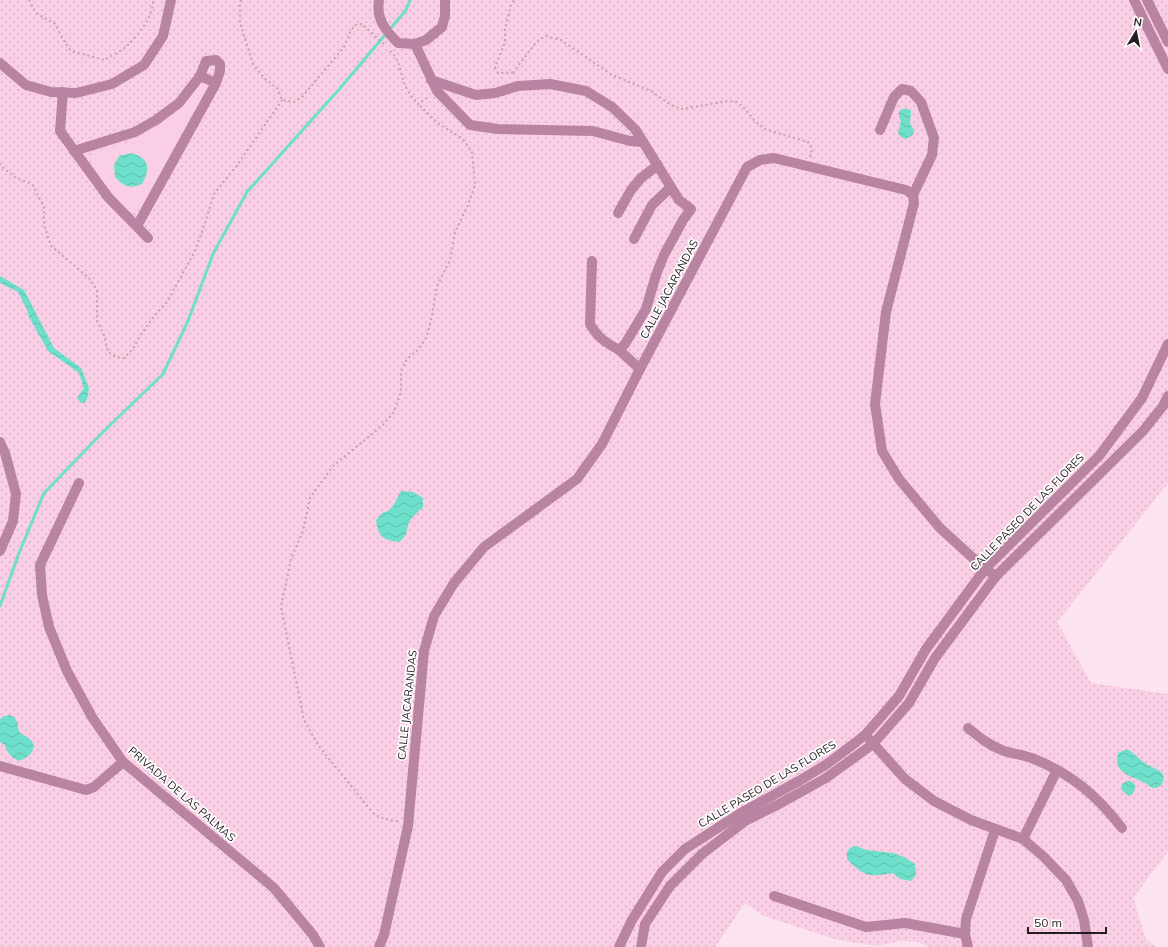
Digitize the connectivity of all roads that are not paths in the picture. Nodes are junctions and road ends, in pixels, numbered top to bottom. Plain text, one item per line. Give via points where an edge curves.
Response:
1 (171, 0) edge
2 (379, 0) edge
3 (445, 0) edge
4 (1134, 0) edge
5 (1147, 0) edge
6 (1168, 42) edge
7 (415, 44) junction
8 (0, 63) edge
9 (1168, 69) edge
10 (200, 76) junction
11 (431, 80) junction
12 (216, 83) junction
13 (63, 92) junction
14 (880, 130) dead end
15 (643, 142) junction
16 (74, 151) junction
17 (658, 165) junction
18 (671, 188) junction
19 (913, 195) junction
20 (618, 213) dead end
21 (136, 226) junction
22 (148, 238) dead end
23 (634, 239) dead end
24 (592, 261) dead end
25 (1168, 344) edge
26 (619, 350) junction
27 (640, 369) junction
28 (1168, 396) edge
29 (0, 442) edge
30 (79, 483) dead end
31 (0, 551) edge
32 (985, 569) junction
33 (996, 576) junction
34 (968, 728) dead end
35 (866, 734) junction
36 (873, 744) junction
37 (123, 762) junction
38 (0, 766) edge
39 (1057, 770) junction
40 (1122, 828) dead end
41 (995, 830) junction
42 (1023, 839) junction
43 (774, 896) dead end
44 (965, 934) junction
45 (320, 947) edge
46 (380, 947) edge
47 (619, 947) edge
48 (641, 947) edge
49 (968, 947) edge
50 (1088, 947) edge

1 - 13 street via 163,36 144,65 112,84 76,92
2 - 7 street via 381,22 388,33 398,43
3 - 7 street via 442,27 426,40
4 - 9 street
5 - 6 street
7 - 11 street
8 - 13 street via 26,85 51,92
10 - 12 street
10 - 12 street via 206,61 216,60 220,64 220,71
10 - 16 street via 179,103 156,120 135,132
11 - 15 street via 437,91 470,125 498,129 592,131
11 - 15 street via 476,94 495,93 518,86 550,84 586,91 612,107 635,129
12 - 21 street
13 - 16 street via 60,131
14 - 19 street via 894,96 902,89 911,91 921,102 934,138 932,155
15 - 17 street
16 - 21 street via 108,197
17 - 18 street
17 - 20 street via 641,178
18 - 23 street via 652,205
18 - 26 street via 679,200 691,210 664,255 646,309 626,344
19 - 27 street, CALLE JACARANDAS via 906,190 774,158 760,160 747,167
19 - 32 street via 914,203 886,312 875,404 882,451 899,478 940,528
21 - 22 street
24 - 26 street via 590,324 602,341
25 - 32 street, CALLE PASEO DE LAS FLORES via 1142,398 1099,456
26 - 27 street
27 - 46 street, CALLE JACARANDAS via 602,444 577,478 484,547 454,583 434,616 424,651 408,822
28 - 33 street, CALLE PASEO DE LAS FLORES via 1164,406 1143,431
29 - 31 street via 16,494 13,521
30 - 37 street, PRIVADA DE LAS PALMAS via 40,565 42,595 49,627 66,671 92,717
32 - 33 street
32 - 35 street, CALLE PASEO DE LAS FLORES via 926,649 899,696
33 - 36 street, CALLE PASEO DE LAS FLORES via 935,658 909,703
34 - 39 street via 1004,751 1034,759
35 - 36 street
35 - 47 street, CALLE PASEO DE LAS FLORES via 827,764 741,813 685,849 662,872 632,920
36 - 41 street via 905,779 934,800
36 - 48 street, CALLE PASEO DE LAS FLORES via 826,778 745,821 702,854 670,886 646,924
37 - 38 street via 94,787 86,790
37 - 45 street, PRIVADA DE LAS PALMAS via 274,888
39 - 40 street via 1088,790
39 - 42 street
41 - 42 street
41 - 44 street via 966,919
42 - 50 street via 1066,880 1078,901
43 - 44 street via 866,928 905,923
44 - 49 street

